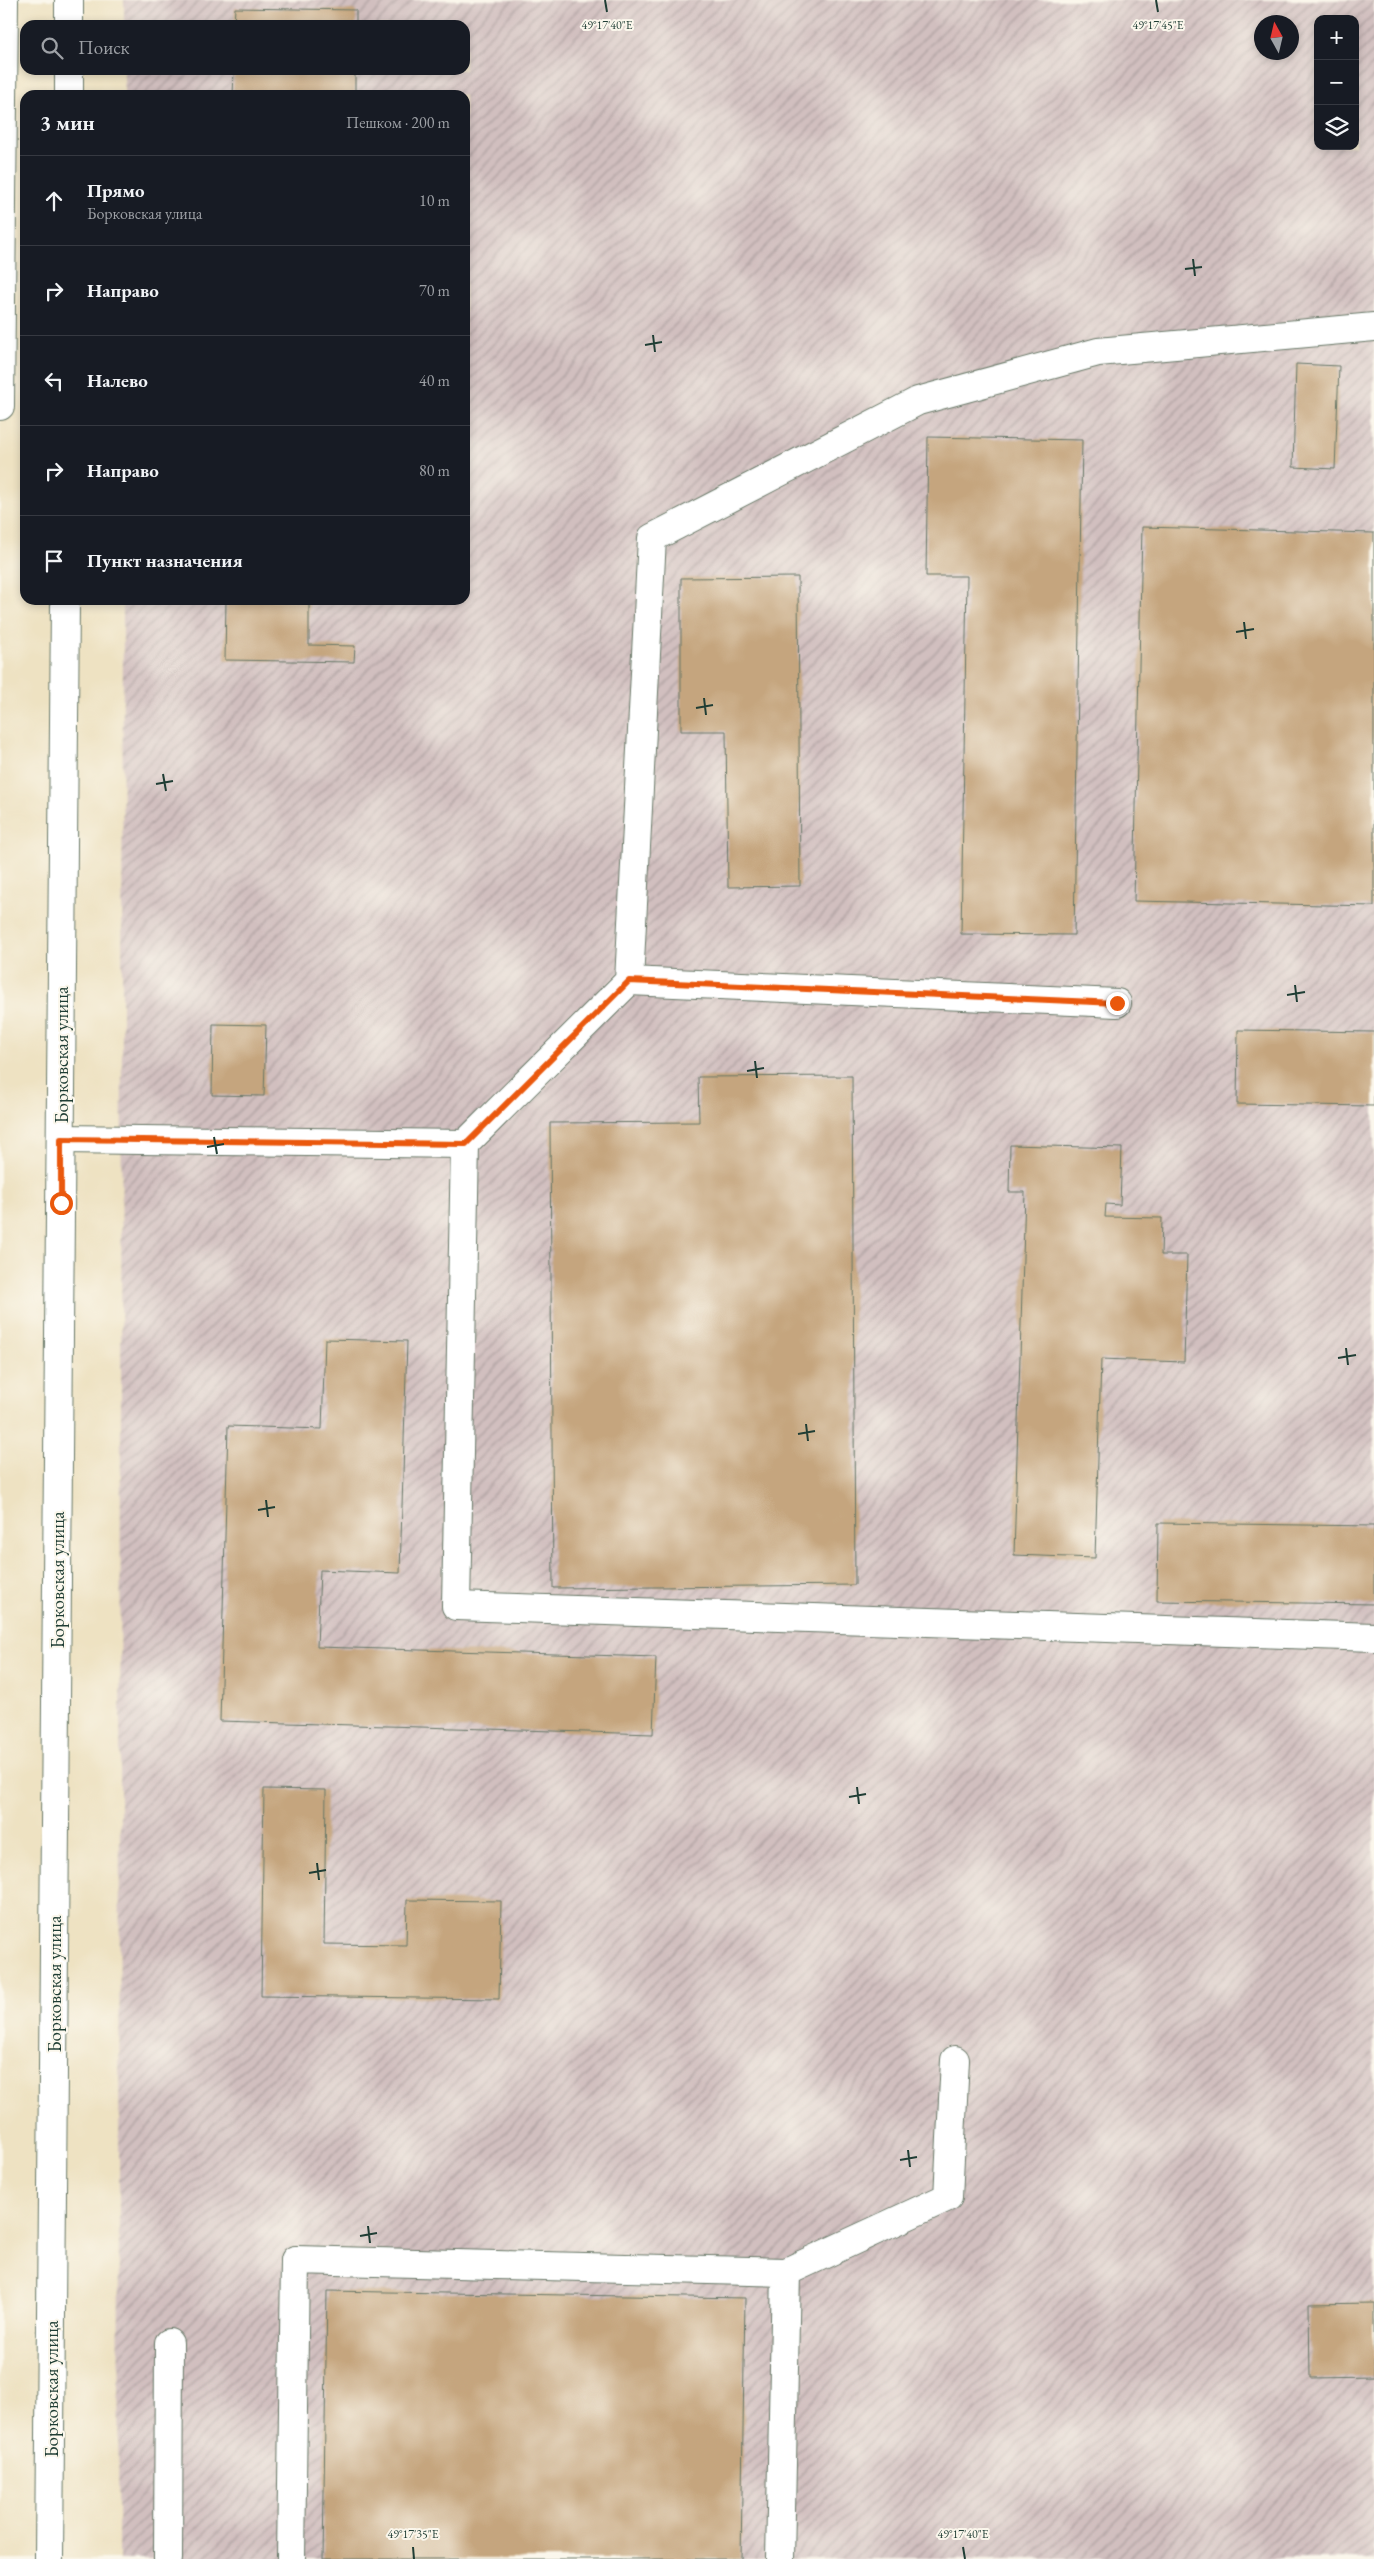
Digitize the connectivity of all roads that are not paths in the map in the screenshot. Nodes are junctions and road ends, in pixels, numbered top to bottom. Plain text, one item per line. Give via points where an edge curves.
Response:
1 (4, 0) edge
2 (70, 0) edge
3 (69, 20) edge
4 (69, 75) edge
5 (69, 90) edge
6 (1374, 326) edge
7 (0, 406) edge
8 (65, 605) edge
9 (629, 981) junction
10 (1117, 1003) dead end
11 (61, 1139) junction
12 (466, 1144) junction
13 (1374, 1637) edge
14 (955, 2060) dead end
15 (786, 2272) junction
16 (169, 2343) dead end
17 (49, 2559) edge
18 (168, 2559) edge
19 (291, 2559) edge
20 (780, 2559) edge

1 - 7 main road
2 - 3 main road
4 - 5 main road
6 - 9 main road via 1098,352 918,401 652,538
8 - 11 main road, Борковская улица
9 - 10 main road
9 - 12 main road
11 - 12 main road
11 - 17 main road, Борковская улица
12 - 13 main road via 456,1606
14 - 15 main road via 948,2197
15 - 19 main road via 295,2260
15 - 20 main road
16 - 18 main road

